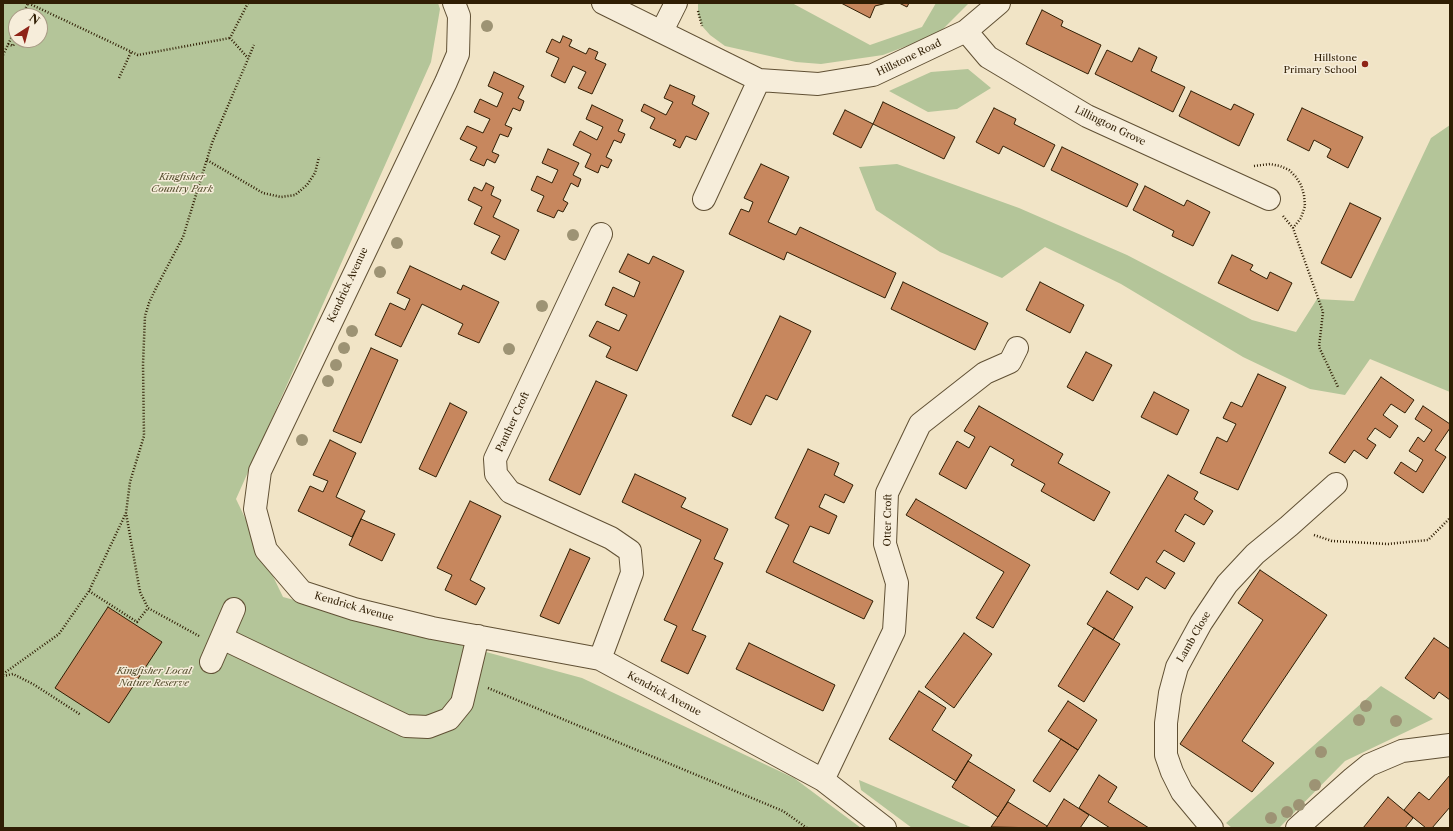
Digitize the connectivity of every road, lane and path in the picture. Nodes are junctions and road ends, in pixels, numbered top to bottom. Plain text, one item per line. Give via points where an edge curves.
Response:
1 (248, 3) edge
2 (454, 3) edge
3 (603, 3) edge
4 (676, 3) edge
5 (999, 3) edge
6 (26, 8) edge
7 (39, 8) edge
8 (698, 9) dead end
9 (48, 13) edge
10 (662, 31) junction
11 (706, 31) dead end
12 (966, 31) junction
13 (230, 38) junction
14 (8, 44) edge
15 (254, 45) dead end
16 (131, 52) junction
17 (3, 54) edge
18 (248, 58) junction
19 (119, 78) dead end
20 (759, 80) junction
21 (319, 157) dead end
22 (207, 160) junction
23 (704, 199) dead end
24 (1269, 199) joint
25 (600, 234) dead end
26 (1017, 348) dead end
27 (1338, 387) dead end
28 (1336, 484) dead end
29 (126, 513) junction
30 (1450, 518) edge
31 (1289, 526) junction
32 (89, 591) junction
33 (148, 608) junction
34 (234, 609) dead end
35 (478, 636) junction
36 (217, 649) junction
37 (600, 659) junction
38 (3, 675) edge
39 (467, 680) junction
40 (81, 715) dead end
41 (1450, 745) edge
42 (823, 780) junction
43 (807, 828) edge
44 (885, 828) edge
45 (1212, 828) edge
46 (1297, 828) edge

1 - 13 path
2 - 35 street, Kendrick Avenue via 459,16 458,54 260,471 255,509 266,550 302,592 354,609
3 - 10 street, Hillstone Road
4 - 10 street
5 - 12 street, Hillstone Road
6 - 7 path via 28,3
8 - 11 path via 702,26
9 - 16 path
10 - 20 street, Hillstone Road
12 - 20 street, Hillstone Road via 873,75 818,84
12 - 24 street, Lillington Grove via 988,57 1087,116
13 - 16 path via 138,55
13 - 18 path
14 - 17 path
15 - 18 path
16 - 19 path
18 - 22 path
20 - 23 street
21 - 22 path via 315,173 307,185 295,195 281,197 263,193
22 - 29 path via 183,237 155,290 145,316 144,436 130,482
24 - 27 path via 1293,228 1323,312 1319,347
25 - 37 street, Panther Croft via 495,459 496,474 510,492 611,538 630,551 632,573
26 - 42 street, Otter Croft via 1010,362 985,373 920,424 887,493 885,544 896,583 894,631
28 - 31 street, Lamb Close
29 - 32 path
29 - 33 path via 140,592
30 - 31 path via 1428,540 1388,544 1332,541
31 - 45 street, Lamb Close via 1255,554 1227,584 1201,622 1177,667 1170,693 1166,723 1166,754 1182,792
32 - 33 path via 137,622
32 - 38 path via 59,634
33 - 36 path
34 - 36 street
35 - 37 street, Kendrick Avenue
35 - 39 street
36 - 39 street via 406,726 428,727 449,719 462,703
37 - 42 street, Kendrick Avenue
38 - 40 path via 13,674
39 - 43 path via 783,811
41 - 46 street via 1402,751 1368,765
42 - 44 street, Kendrick Avenue

